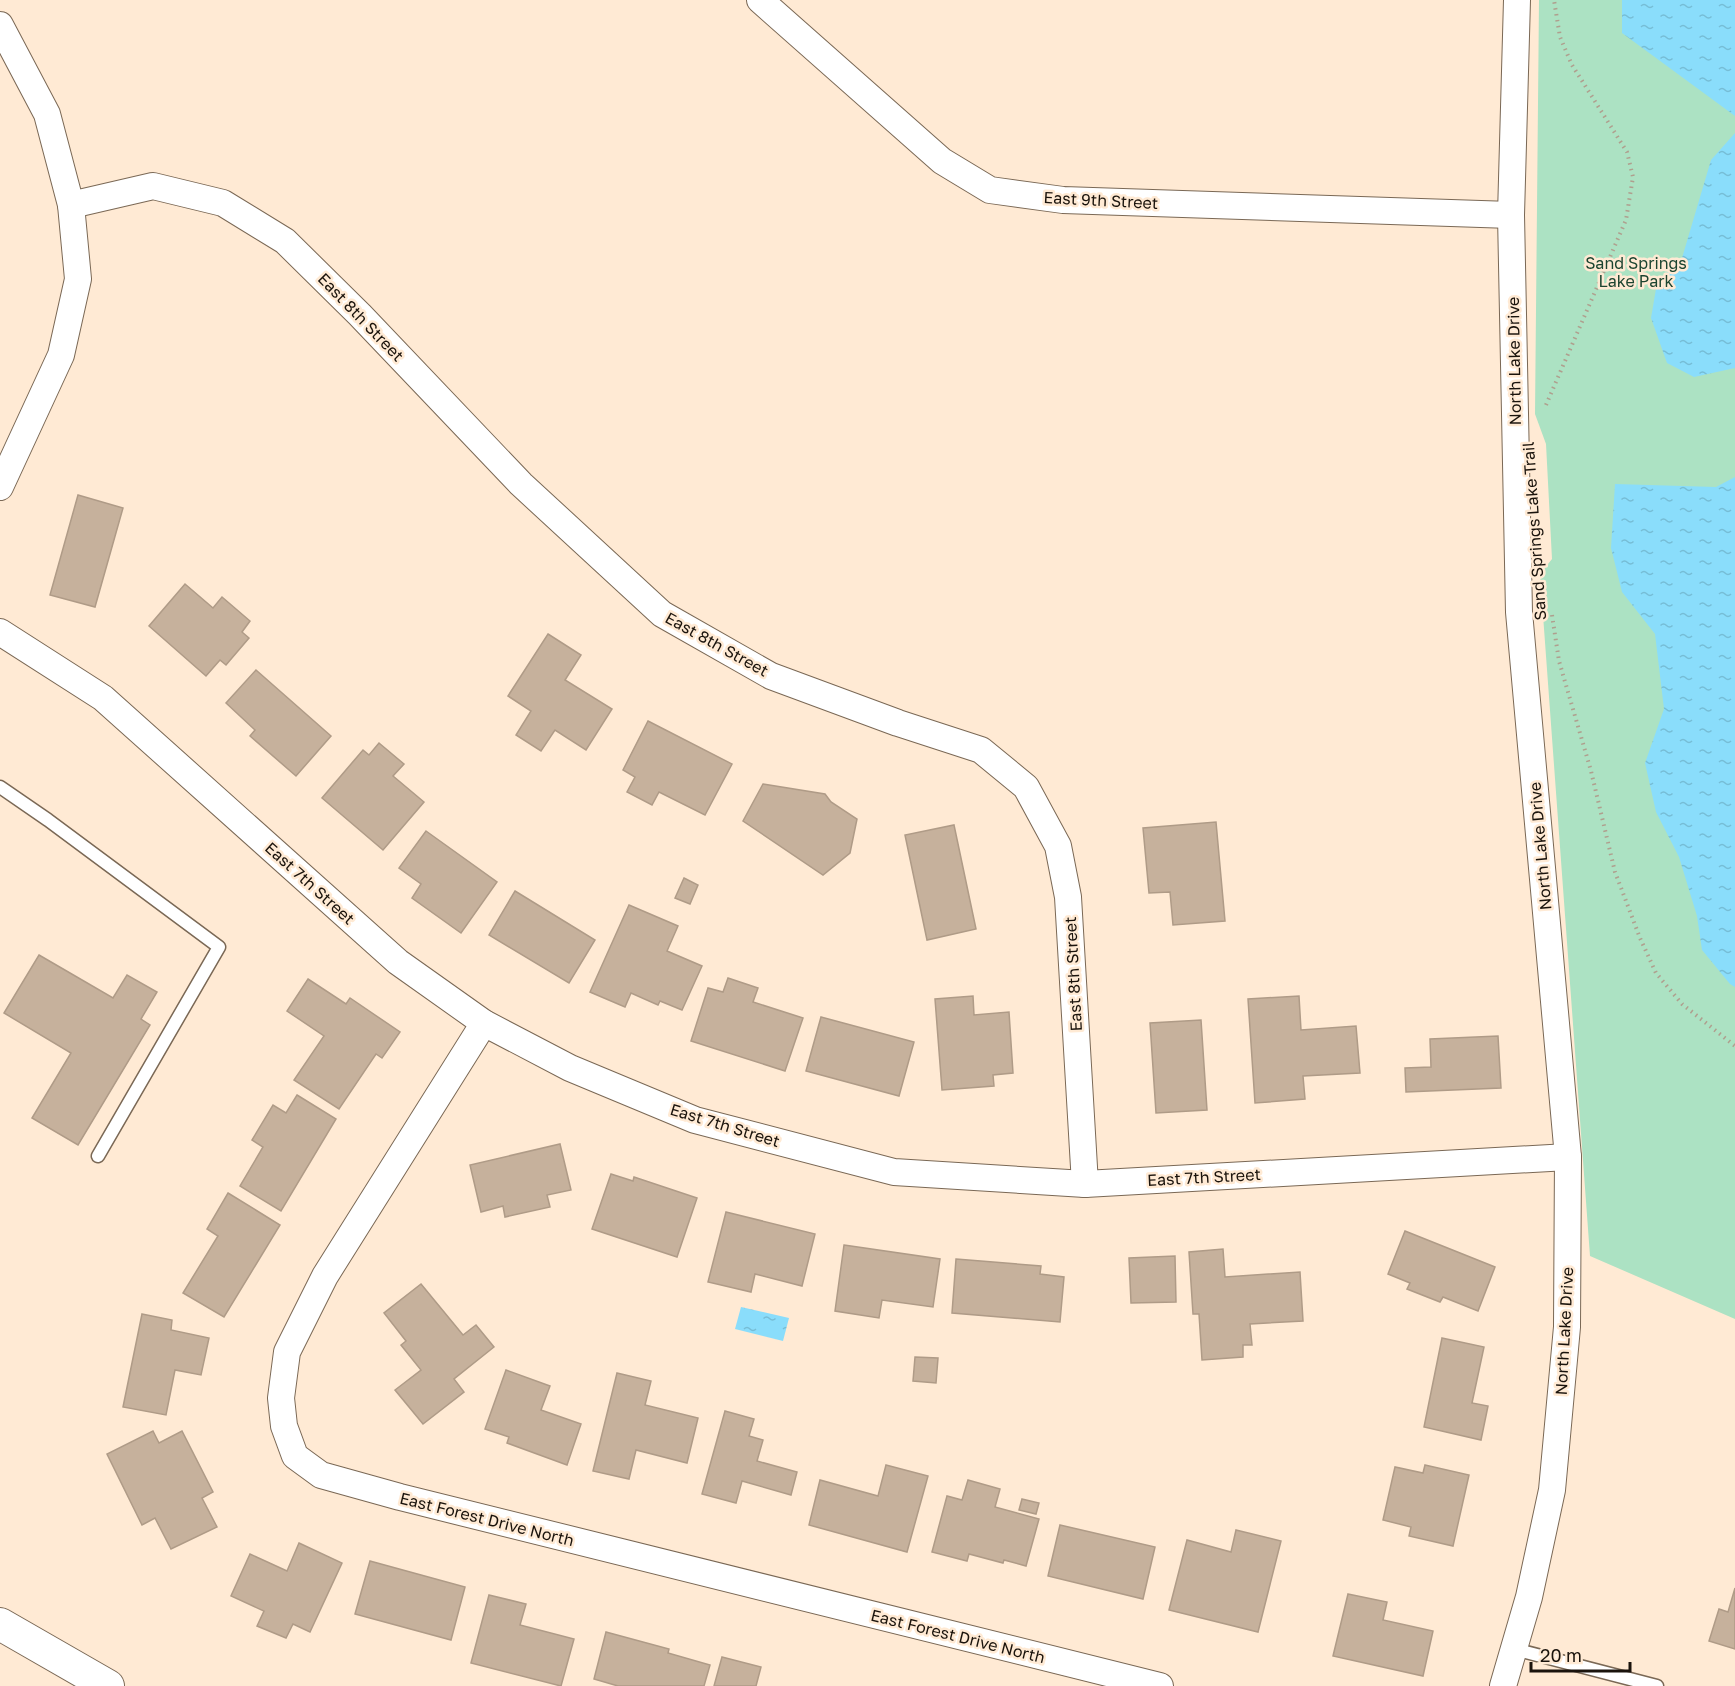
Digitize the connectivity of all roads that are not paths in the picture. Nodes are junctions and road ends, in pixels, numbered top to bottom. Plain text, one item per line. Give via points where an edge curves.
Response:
1 (760, 0) edge
2 (1517, 0) edge
3 (0, 25) edge
4 (71, 205) junction
5 (1511, 215) junction
6 (0, 487) edge
7 (0, 632) edge
8 (0, 787) edge
9 (484, 1023) junction
10 (98, 1156) dead end
11 (1568, 1157) junction
12 (1085, 1184) junction
13 (0, 1624) edge
14 (1514, 1648) junction
15 (108, 1686) edge
16 (1160, 1686) edge
17 (1503, 1686) edge
18 (1657, 1686) edge

1 - 5 street, East 9th Street via 942,161 990,190 1063,200
2 - 5 street, North Lake Drive
3 - 4 street via 47,114
4 - 6 street via 78,279 62,355
4 - 12 street, East 8th Street via 153,186 223,203 285,241 521,484 662,614 771,675 981,750 1026,787 1058,846 1068,897
5 - 11 street, North Lake Drive via 1519,612
7 - 9 street, East 7th Street via 103,699 398,962
8 - 10 lane via 219,947
9 - 12 street, East 7th Street via 570,1068 717,1125 894,1172
9 - 16 street, East Forest Drive North via 325,1276 287,1352 281,1398 284,1426 295,1456 321,1475 400,1497
11 - 12 street, East 7th Street
11 - 14 street, North Lake Drive via 1567,1327 1552,1490
13 - 15 street
14 - 17 street, North Lake Drive
14 - 18 lane

